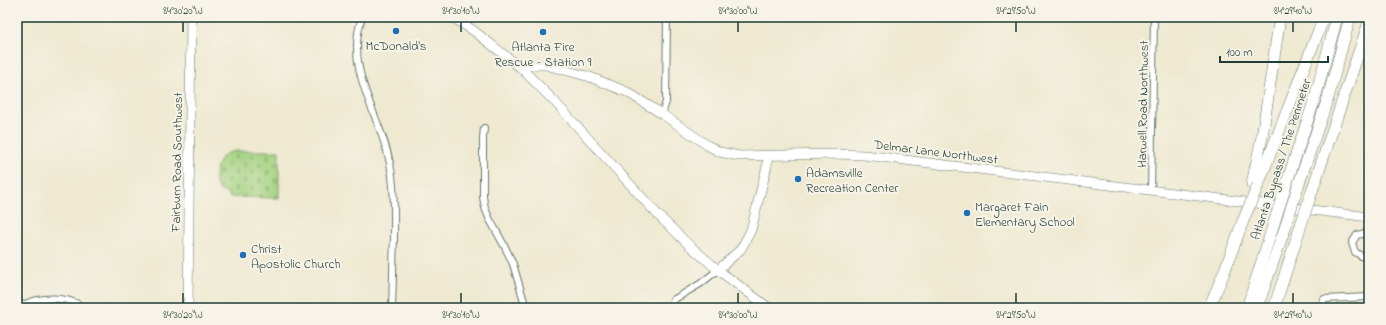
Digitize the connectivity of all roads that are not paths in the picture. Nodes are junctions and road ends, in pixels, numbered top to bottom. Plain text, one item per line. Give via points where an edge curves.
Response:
1 (191, 17) edge
2 (362, 17) edge
3 (452, 17) edge
4 (667, 17) edge
5 (1154, 17) edge
6 (1280, 17) edge
7 (1324, 17) edge
8 (1337, 17) edge
9 (1350, 17) edge
10 (1369, 22) edge
11 (1369, 38) edge
12 (521, 68) junction
13 (1352, 75) junction
14 (662, 114) junction
15 (484, 128) dead end
16 (768, 156) junction
17 (1255, 184) junction
18 (1151, 191) junction
19 (1369, 217) edge
20 (1369, 235) edge
21 (1369, 255) edge
22 (718, 270) junction
23 (1369, 297) edge
24 (18, 308) edge
25 (84, 308) edge
26 (188, 308) edge
27 (392, 308) edge
28 (526, 308) edge
29 (672, 308) edge
30 (769, 308) edge
31 (1209, 308) edge
32 (1247, 308) edge
33 (1257, 308) edge
34 (1274, 308) edge
35 (1321, 308) edge

1 - 26 street, Fairburn Road Southwest
2 - 27 street via 357,35 358,66 387,149 394,187
3 - 12 street
4 - 14 street via 666,102
5 - 18 street, Harwell Road Northwest
6 - 17 highway
7 - 17 highway
8 - 32 highway, Atlanta Bypass / The Perimeter, bridge via 1315,98
9 - 33 highway, bridge via 1328,98
10 - 13 highway
11 - 13 highway
12 - 14 street, Delmar Lane Northwest via 546,65 590,77 627,92
12 - 22 street via 658,215
13 - 34 highway, bridge
14 - 16 street, Delmar Lane Northwest via 720,152 739,156
15 - 28 street via 485,208 513,264
16 - 18 street, Delmar Lane Northwest via 864,155
16 - 22 street via 751,230 741,249
17 - 31 highway, bridge
18 - 19 street, Delmar Lane Northwest
20 - 21 street via 1357,235 1352,243 1355,252 1363,257
22 - 29 street via 673,300
22 - 30 street
23 - 35 street via 1324,299
24 - 25 street via 42,299 73,302

